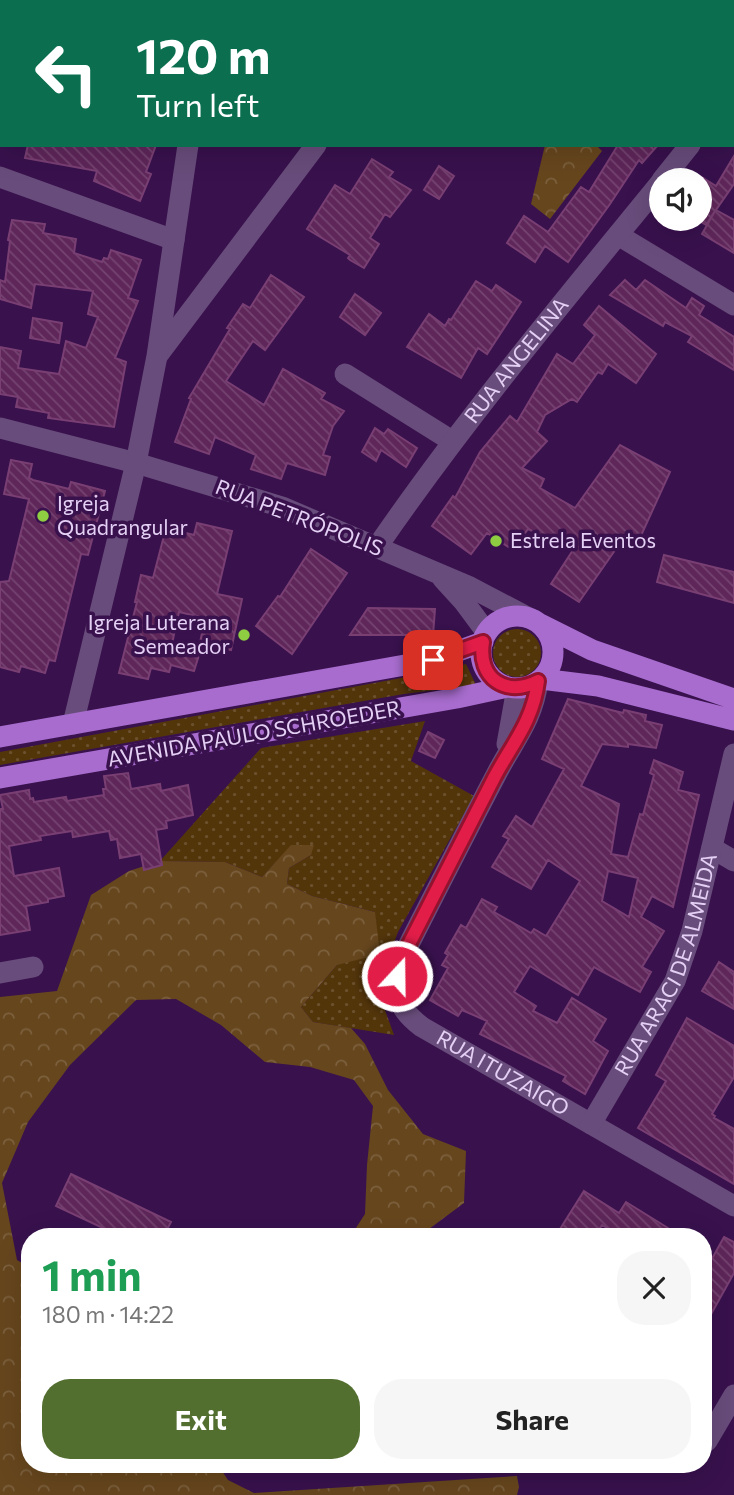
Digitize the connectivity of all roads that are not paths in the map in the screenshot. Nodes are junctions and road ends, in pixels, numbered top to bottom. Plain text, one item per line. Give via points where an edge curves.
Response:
1 (188, 147) edge
2 (314, 147) edge
3 (688, 147) edge
4 (672, 168) edge
5 (0, 177) edge
6 (649, 196) edge
7 (618, 234) junction
8 (174, 240) junction
9 (734, 305) edge
10 (157, 356) junction
11 (345, 374) dead end
12 (0, 428) edge
13 (452, 441) junction
14 (136, 463) junction
15 (377, 547) junction
16 (434, 570) junction
17 (535, 621) junction
18 (485, 638) junction
19 (540, 680) junction
20 (512, 688) junction
21 (734, 699) edge
22 (734, 720) edge
23 (73, 724) junction
24 (0, 737) edge
25 (734, 754) edge
26 (502, 763) junction
27 (0, 778) edge
28 (712, 848) junction
29 (734, 861) edge
30 (33, 967) dead end
31 (0, 973) edge
32 (591, 1124) junction
33 (734, 1206) edge
34 (734, 1395) edge
35 (712, 1432) edge

1 - 8 street
2 - 10 street
3 - 4 street, RUA ANGELINA
5 - 8 street
6 - 7 street, RUA ANGELINA
7 - 9 street
7 - 13 street, RUA ANGELINA
8 - 10 street
10 - 14 street
11 - 13 street
12 - 14 street, RUA PETRÓPOLIS
13 - 15 street, RUA ANGELINA
14 - 15 street, RUA PETRÓPOLIS via 282,507
14 - 23 street
15 - 16 street, RUA PETRÓPOLIS
16 - 17 street, RUA PETRÓPOLIS
16 - 18 street, RUA PETRÓPOLIS via 464,601
17 - 18 main road via 511,617 493,625
17 - 19 main road via 553,651
17 - 21 main road, RUA PETRÓPOLIS via 593,650
18 - 20 main road via 482,661 486,670
18 - 23 main road, AVENIDA PAULO SCHROEDER via 433,660
19 - 20 main road
19 - 22 main road via 598,686
19 - 26 street, RUA ITUZAIGO via 530,715
20 - 26 street, RUA ITUZAIGO via 511,730
20 - 27 main road, AVENIDA PAULO SCHROEDER
23 - 24 main road, AVENIDA PAULO SCHROEDER
25 - 28 street, RUA ARACI DE ALMEIDA
26 - 32 street, RUA ITUZAIGO via 406,950 397,976 399,1002 406,1015 422,1027
28 - 29 street
28 - 32 street, RUA ARACI DE ALMEIDA via 675,981
30 - 31 street
32 - 33 street, RUA ITUZAIGO
34 - 35 street

